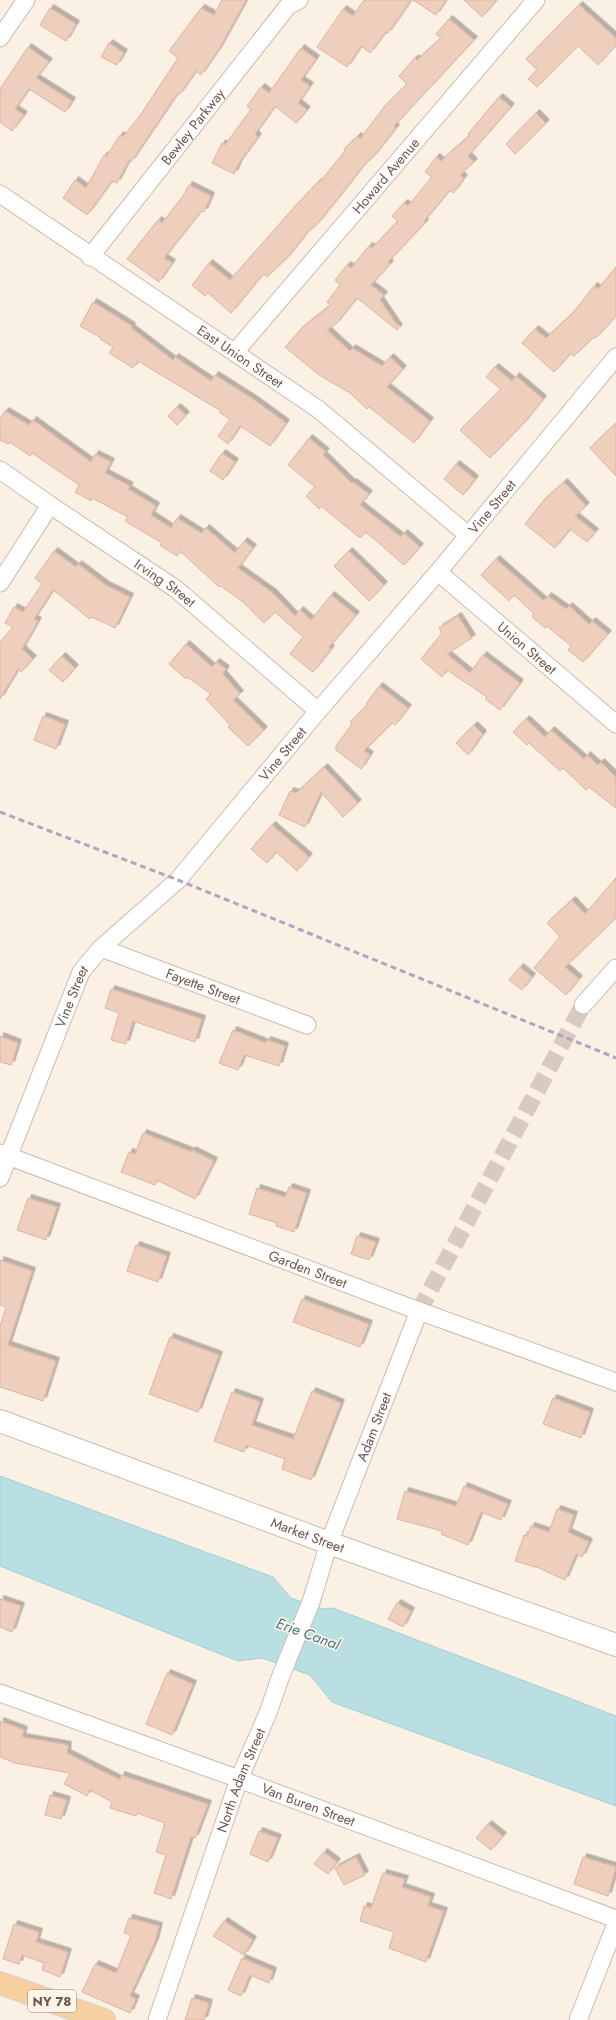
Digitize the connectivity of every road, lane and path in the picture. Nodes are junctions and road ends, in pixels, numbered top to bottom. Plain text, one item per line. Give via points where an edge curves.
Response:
1 (26, 0) edge
2 (299, 0) edge
3 (536, 0) edge
4 (0, 38) edge
5 (0, 194) edge
6 (90, 257) junction
7 (235, 352) junction
8 (616, 358) edge
9 (0, 470) edge
10 (50, 506) junction
11 (468, 535) junction
12 (438, 572) junction
13 (0, 583) edge
14 (318, 711) junction
15 (616, 724) edge
16 (100, 948) junction
17 (616, 968) edge
18 (583, 1005) tunnel mouth
19 (307, 1024) dead end
20 (4, 1155) edge
21 (0, 1178) edge
22 (419, 1311) junction
23 (616, 1382) edge
24 (0, 1421) edge
25 (329, 1543) junction
26 (616, 1645) edge
27 (0, 1692) edge
28 (239, 1779) junction
29 (616, 1920) edge
30 (616, 1924) edge
31 (0, 1983) edge
32 (104, 2020) edge
33 (157, 2020) edge
34 (578, 2020) edge

1 - 4 street
2 - 6 street, Bewley Parkway via 288,6
3 - 7 street, Howard Avenue
5 - 6 street, East Union Street
6 - 7 street, East Union Street
7 - 11 street, East Union Street via 318,409
8 - 11 street, Vine Street
9 - 10 street, Irving Street
10 - 13 street
10 - 14 street, Irving Street via 176,589
11 - 12 street, Vine Street
12 - 14 street, Vine Street
12 - 15 street, Union Street
14 - 16 street, Vine Street via 178,880
16 - 19 street, Fayette Street
16 - 20 street, Vine Street via 81,972
17 - 18 street
20 - 21 street, Vine Street
20 - 22 street, Garden Street
22 - 23 street, Garden Street
22 - 25 street, Adam Street
24 - 25 street, Market Street
25 - 26 street, Market Street
25 - 28 street, North Adam Street via 311,1602
27 - 28 street, Van Buren Street
28 - 29 street, Van Buren Street
28 - 33 street, North Adam Street
30 - 34 street
31 - 32 main road, NY 78

